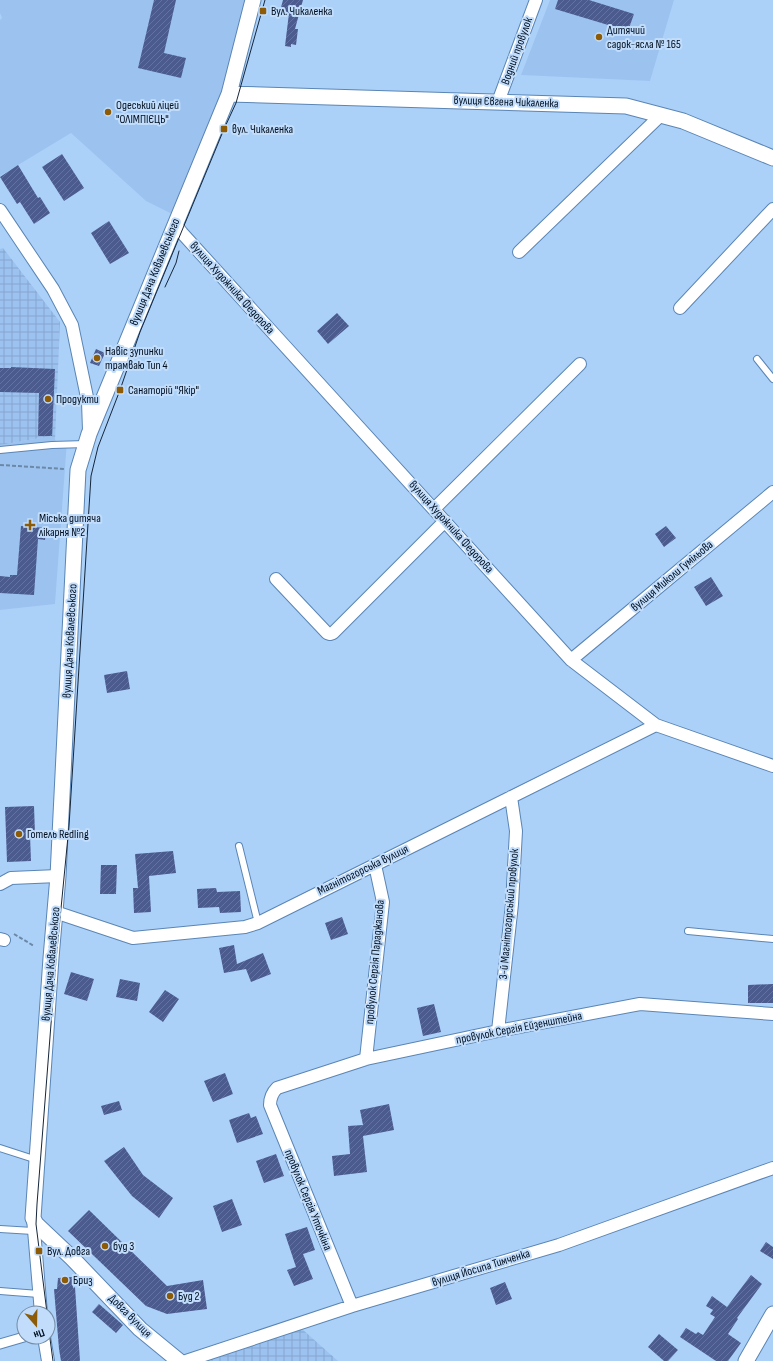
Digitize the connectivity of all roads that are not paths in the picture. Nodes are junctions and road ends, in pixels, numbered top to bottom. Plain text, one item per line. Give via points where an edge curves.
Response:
1 (253, 0) edge
2 (536, 0) edge
3 (229, 94) junction
4 (498, 102) junction
5 (661, 115) junction
6 (773, 158) edge
7 (773, 209) edge
8 (0, 210) edge
9 (175, 224) junction
10 (519, 252) dead end
11 (680, 308) dead end
12 (758, 359) dead end
13 (580, 364) dead end
14 (773, 379) edge
15 (88, 439) junction
16 (0, 450) edge
17 (773, 492) edge
18 (434, 509) junction
19 (445, 521) junction
20 (276, 580) dead end
21 (571, 660) junction
22 (656, 725) junction
23 (773, 766) edge
24 (511, 797) junction
25 (239, 846) dead end
26 (375, 865) junction
27 (58, 876) junction
28 (0, 884) edge
29 (55, 912) junction
30 (258, 923) junction
31 (688, 931) dead end
32 (773, 939) edge
33 (773, 1014) edge
34 (498, 1031) junction
35 (366, 1059) junction
36 (273, 1092) joint
37 (0, 1148) edge
38 (37, 1160) junction
39 (773, 1168) edge
40 (33, 1225) junction
41 (0, 1229) edge
42 (0, 1292) edge
43 (39, 1294) junction
44 (40, 1305) edge
45 (352, 1306) junction
46 (773, 1314) edge
47 (16, 1339) edge
48 (0, 1344) edge
49 (45, 1345) edge
50 (48, 1361) edge
51 (179, 1361) edge
52 (186, 1361) edge
53 (746, 1361) edge

1 - 3 street, вулиця Дача Ковалевського
2 - 4 street, Водний провулок
3 - 4 street, вулиця Євгена Чикаленка
3 - 9 street, вулиця Дача Ковалевського
4 - 5 street, вулиця Євгена Чикаленка via 626,106
5 - 6 street, вулиця Євгена Чикаленка via 683,121
5 - 10 street
7 - 11 street
8 - 15 street via 52,289 72,325 88,402
9 - 15 street, вулиця Дача Ковалевського
9 - 18 street, вулиця Художника Федорова
12 - 14 lane
13 - 18 street
15 - 16 lane
15 - 27 street, вулиця Дача Ковалевського via 78,470
17 - 21 street, вулиця Миколи Гумільова
18 - 19 street, вулиця Художника Федорова
19 - 20 street via 333,633 327,633
19 - 21 street, вулиця Художника Федорова
21 - 22 street, вулиця Художника Федорова
22 - 23 street, вулиця Художника Федорова
22 - 24 street, Магнітогорська вулиця
24 - 26 street, Магнітогорська вулиця
24 - 34 street, 3-й Магнітогорський провулок via 516,831 512,904
25 - 30 lane
26 - 30 street, Магнітогорська вулиця
26 - 35 street, провулок Сергія Параджанова via 383,902
27 - 28 street via 11,878
27 - 29 street, вулиця Дача Ковалевського
29 - 30 street, Магнітогорська вулиця via 133,938 245,927
29 - 38 street, вулиця Дача Ковалевського
31 - 32 lane
33 - 34 street, провулок Сергія Ейзенштейна via 640,1004
34 - 35 street, провулок Сергія Ейзенштейна
35 - 36 street, провулок Сергія Ейзенштейна via 277,1088
36 - 45 street, провулок Сергія Уточкіна via 270,1105
37 - 38 lane
38 - 40 street, вулиця Дача Ковалевського
39 - 45 street, вулиця Йосипа Тимченка via 559,1245
40 - 41 lane
40 - 43 street, вулиця Дача Ковалевського
40 - 51 street, Довга вулиця via 36,1224 72,1258 140,1329
42 - 43 lane
43 - 44 street, вулиця Дача Ковалевського
45 - 52 street, вулиця Йосипа Тимченка
46 - 53 street
47 - 48 street
49 - 50 street

